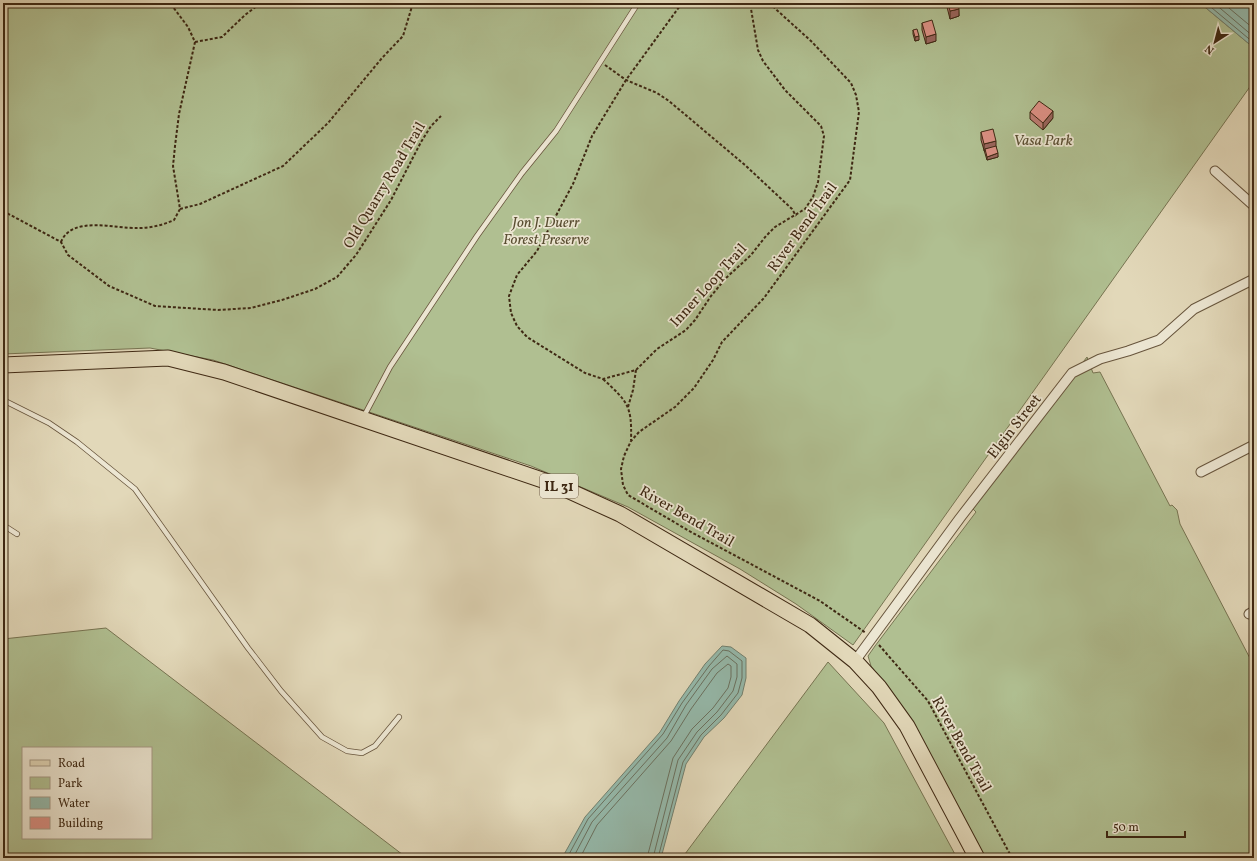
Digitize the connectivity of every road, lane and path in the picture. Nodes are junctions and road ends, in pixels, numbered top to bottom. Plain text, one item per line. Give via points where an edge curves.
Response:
1 (170, 3) edge
2 (261, 3) edge
3 (413, 3) edge
4 (638, 3) edge
5 (682, 3) edge
6 (750, 3) edge
7 (769, 3) edge
8 (195, 42) junction
9 (600, 62) junction
10 (626, 80) junction
11 (441, 116) dead end
12 (1215, 170) dead end
13 (1254, 206) edge
14 (180, 209) junction
15 (3, 211) edge
16 (796, 216) junction
17 (61, 242) junction
18 (1254, 279) edge
19 (3, 365) edge
20 (636, 370) junction
21 (603, 379) junction
22 (3, 400) edge
23 (628, 407) junction
24 (363, 418) junction
25 (631, 441) junction
26 (1254, 445) edge
27 (1202, 472) dead end
28 (3, 525) edge
29 (17, 534) dead end
30 (873, 637) junction
31 (855, 661) junction
32 (399, 717) dead end
33 (977, 858) edge
34 (1012, 858) edge

1 - 8 path via 188,27
2 - 8 path via 222,37
3 - 14 path via 403,36 328,123 283,166 200,204
4 - 9 lane
5 - 10 path
6 - 16 path, Inner Loop Trail via 758,50 763,61 784,90 821,126 824,136 814,197
7 - 25 path, River Bend Trail via 811,41 851,83 856,95 858,112 850,180 764,298 722,342 694,388 675,408 639,432
8 - 14 path via 174,146 173,166
9 - 10 path
9 - 24 lane via 556,131 477,236 390,367
10 - 16 path via 669,101 745,165 792,209
10 - 21 path via 592,136 573,184 537,251 517,275 509,296 511,314 527,337 585,374
11 - 17 path, Old Quarry Road Trail via 421,142 391,200 356,255 337,277 314,289 282,300 251,308 218,310 155,306 110,286 68,255
12 - 13 street
14 - 17 path via 174,220 153,227 96,225 75,228 64,234
15 - 17 path, Old Quarry Road Trail
16 - 20 path, Inner Loop Trail via 775,227 752,255 726,278 686,330 658,349
18 - 30 street, Elgin Street via 1194,309 1159,340 1100,358 1072,373 960,518
19 - 24 main road, IL 31 via 168,358 224,372
20 - 21 path, Inner Loop Trail
20 - 23 path
21 - 23 path
22 - 32 lane via 49,423 135,489 248,648 281,691 322,737 347,751 362,753 375,746
23 - 25 path via 632,418
24 - 31 main road, IL 31 via 554,484 620,514 810,625
25 - 30 path, River Bend Trail via 621,469 622,485 628,495 820,601
26 - 27 street
28 - 29 lane
30 - 31 street, Elgin Street
30 - 34 path, River Bend Trail via 928,701
31 - 33 main road, IL 31 via 879,687 907,726

